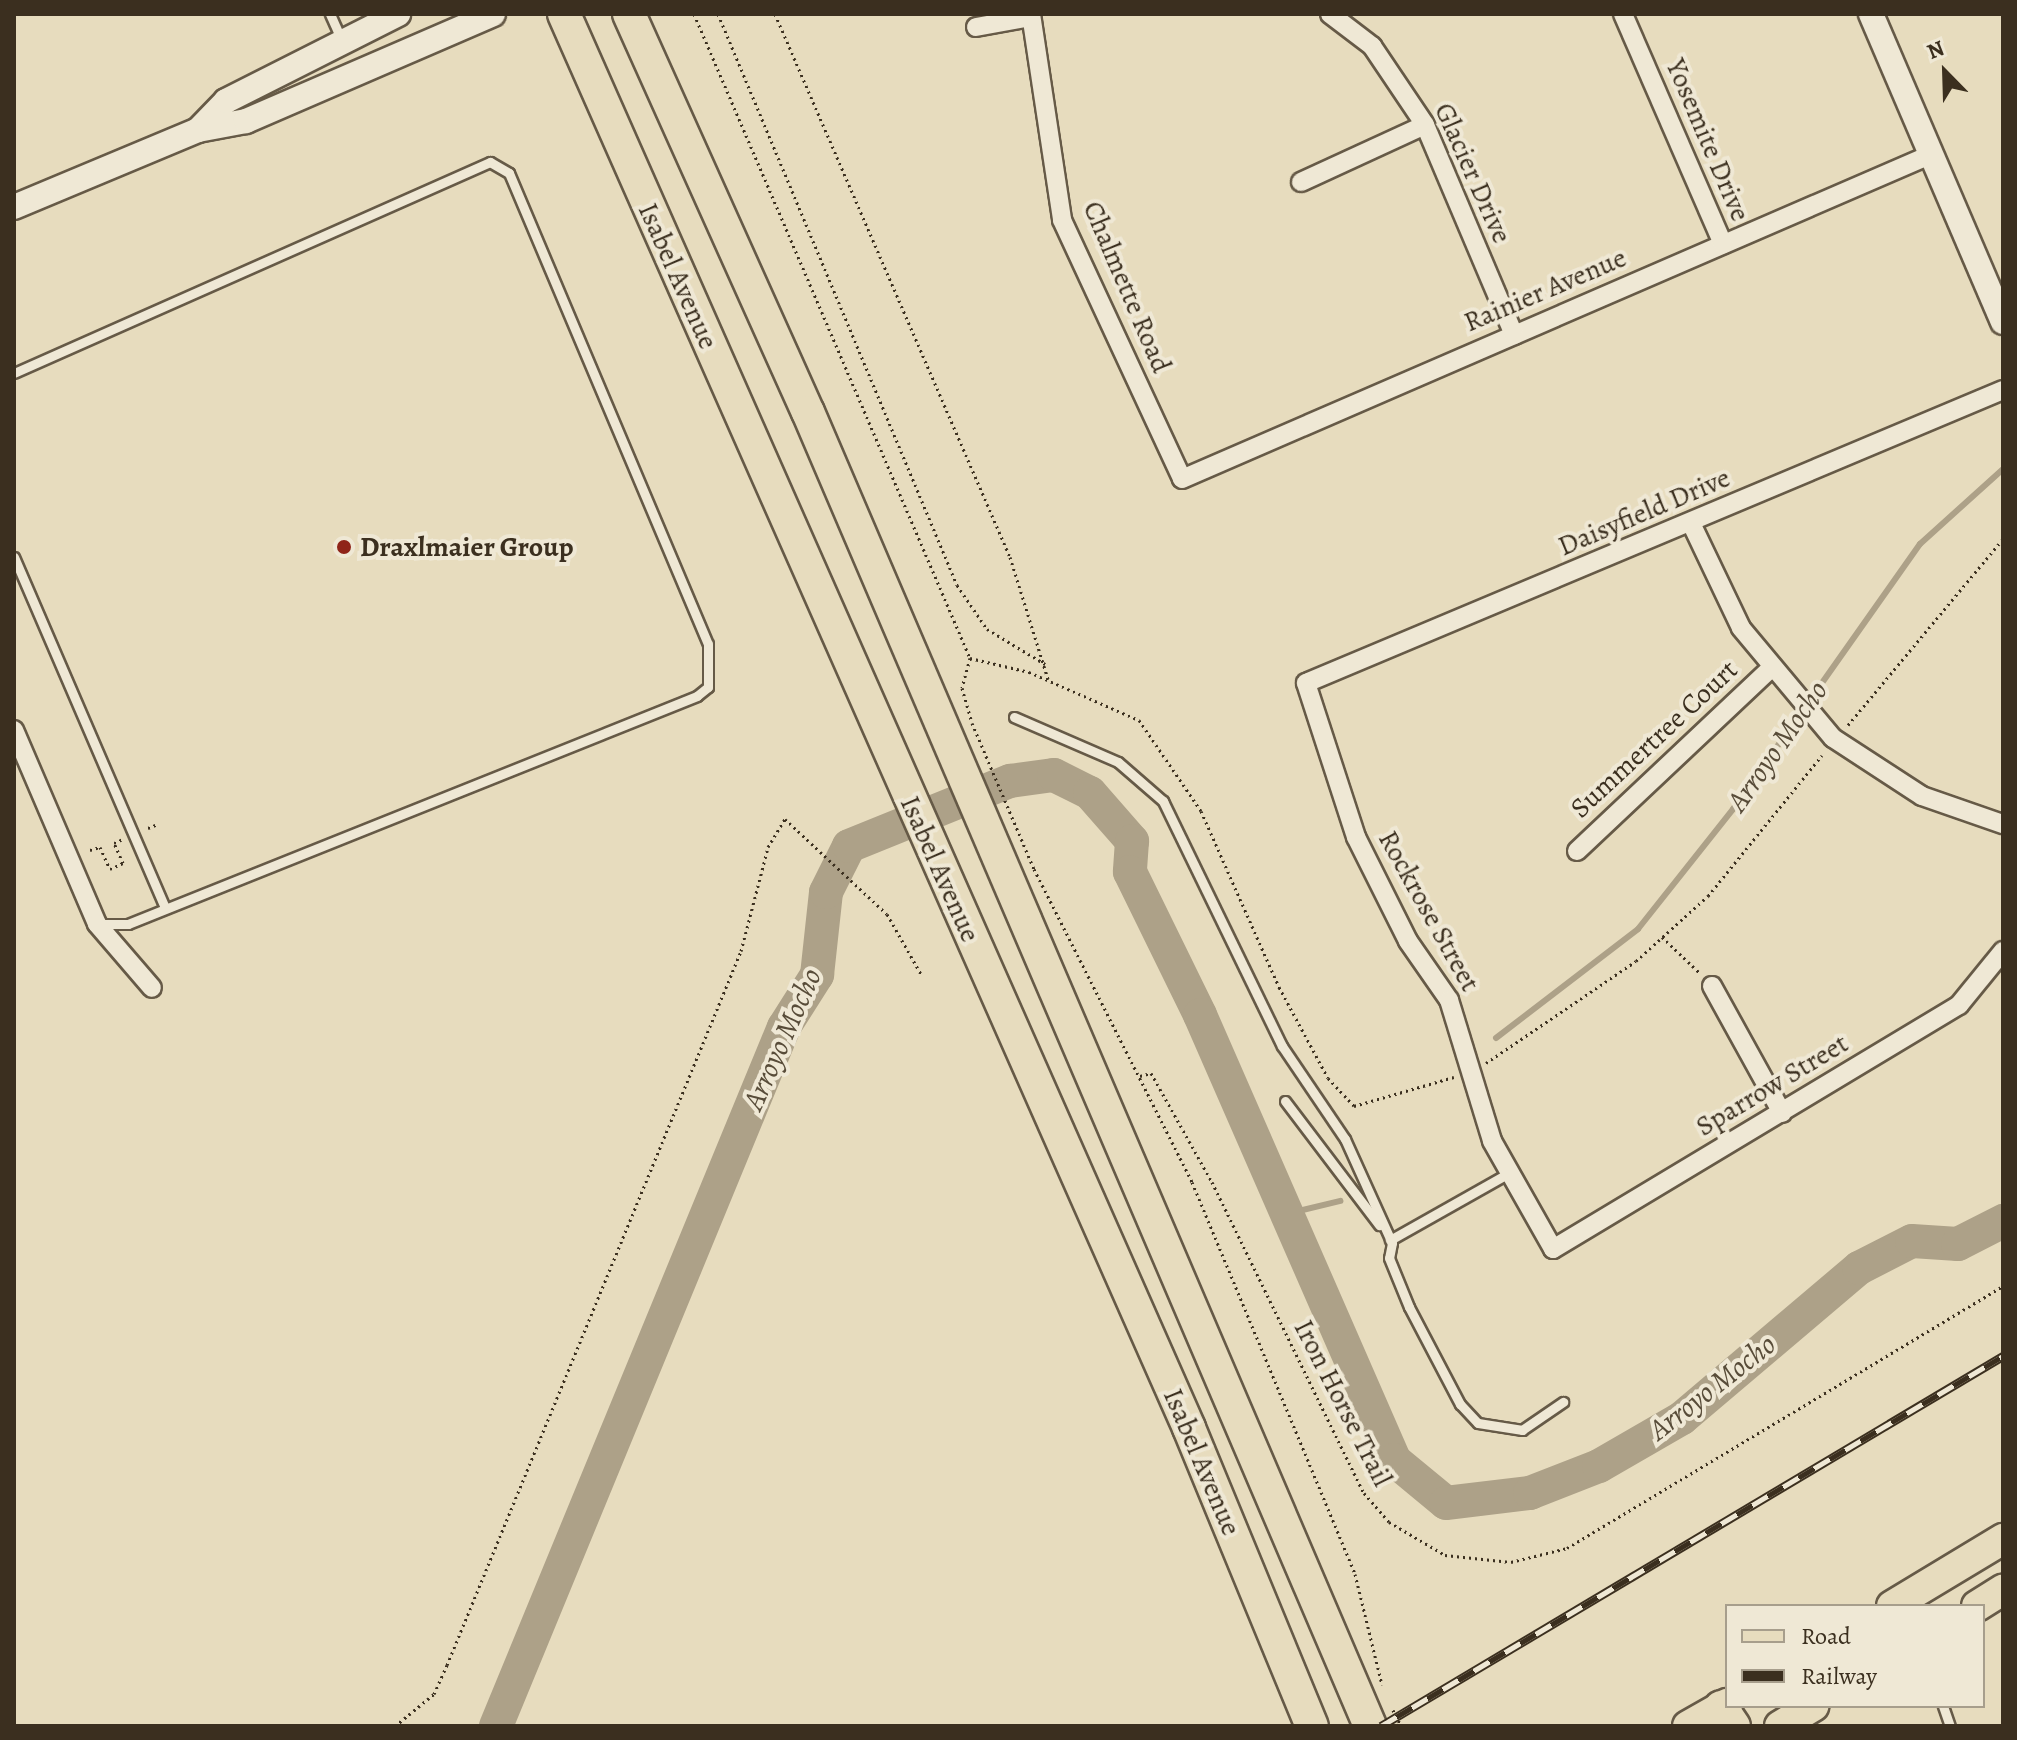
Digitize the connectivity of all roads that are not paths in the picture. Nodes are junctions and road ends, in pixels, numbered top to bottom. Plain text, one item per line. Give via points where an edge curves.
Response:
1 (330, 14) edge
2 (398, 14) edge
3 (493, 14) edge
4 (564, 14) edge
5 (629, 14) edge
6 (1330, 14) edge
7 (1623, 14) edge
8 (1871, 14) edge
9 (1031, 15) edge
10 (976, 27) dead end
11 (341, 39) junction
12 (1425, 125) junction
13 (198, 130) junction
14 (1932, 154) junction
15 (1301, 182) dead end
16 (14, 207) edge
17 (1723, 244) junction
18 (2003, 322) edge
19 (1514, 335) junction
20 (14, 373) edge
21 (2003, 390) edge
22 (1182, 479) joint
23 (1691, 523) junction
24 (14, 557) edge
25 (1770, 669) junction
26 (1306, 683) joint
27 (1014, 717) dead end
28 (14, 730) edge
29 (2003, 824) edge
30 (1577, 851) dead end
31 (165, 907) junction
32 (97, 924) junction
33 (2003, 951) edge
34 (1712, 986) road end
35 (152, 988) dead end
36 (1285, 1101) dead end
37 (1782, 1113) junction
38 (1509, 1173) junction
39 (1392, 1243) junction
40 (1553, 1249) joint
41 (1563, 1402) dead end
42 (2003, 1539) edge
43 (2003, 1590) edge
44 (1895, 1604) edge
45 (1980, 1604) edge
46 (1810, 1708) edge
47 (1727, 1712) edge
48 (1380, 1714) edge
49 (1312, 1726) edge
50 (1688, 1726) edge
51 (1780, 1726) edge

1 - 11 lane
2 - 11 street
3 - 13 street via 246,121
4 - 49 highway, Isabel Avenue
5 - 48 highway, Isabel Avenue via 960,730
6 - 12 street, Glacier Drive via 1372,46
7 - 17 street, Yosemite Drive
8 - 14 street
9 - 10 street
9 - 22 street, Chalmette Road via 1062,220
11 - 13 street via 226,101
12 - 15 street
12 - 19 street, Glacier Drive
13 - 16 street
14 - 17 street, Rainier Avenue
14 - 18 street
17 - 19 street, Rainier Avenue
19 - 22 street, Rainier Avenue
20 - 31 lane via 490,162 509,173 708,644 708,687 697,696
21 - 23 street, Daisyfield Drive
23 - 25 street via 1741,628
23 - 26 street, Daisyfield Drive
24 - 31 lane
25 - 29 street via 1833,738 1922,796
25 - 30 street, Summertree Court
26 - 38 street, Rockrose Street via 1356,837 1408,941 1449,1000 1492,1141
27 - 39 lane via 1118,762 1163,801 1282,1046 1345,1139
28 - 32 street
31 - 32 lane via 128,924
32 - 35 street
33 - 37 street, Sparrow Street via 1959,1005
34 - 37 street
36 - 39 lane
37 - 40 street, Sparrow Street
38 - 39 lane
38 - 40 street, Rockrose Street
39 - 41 lane via 1389,1258 1409,1307 1478,1423 1522,1430
42 - 44 main road
43 - 45 main road
46 - 51 main road
47 - 50 main road

